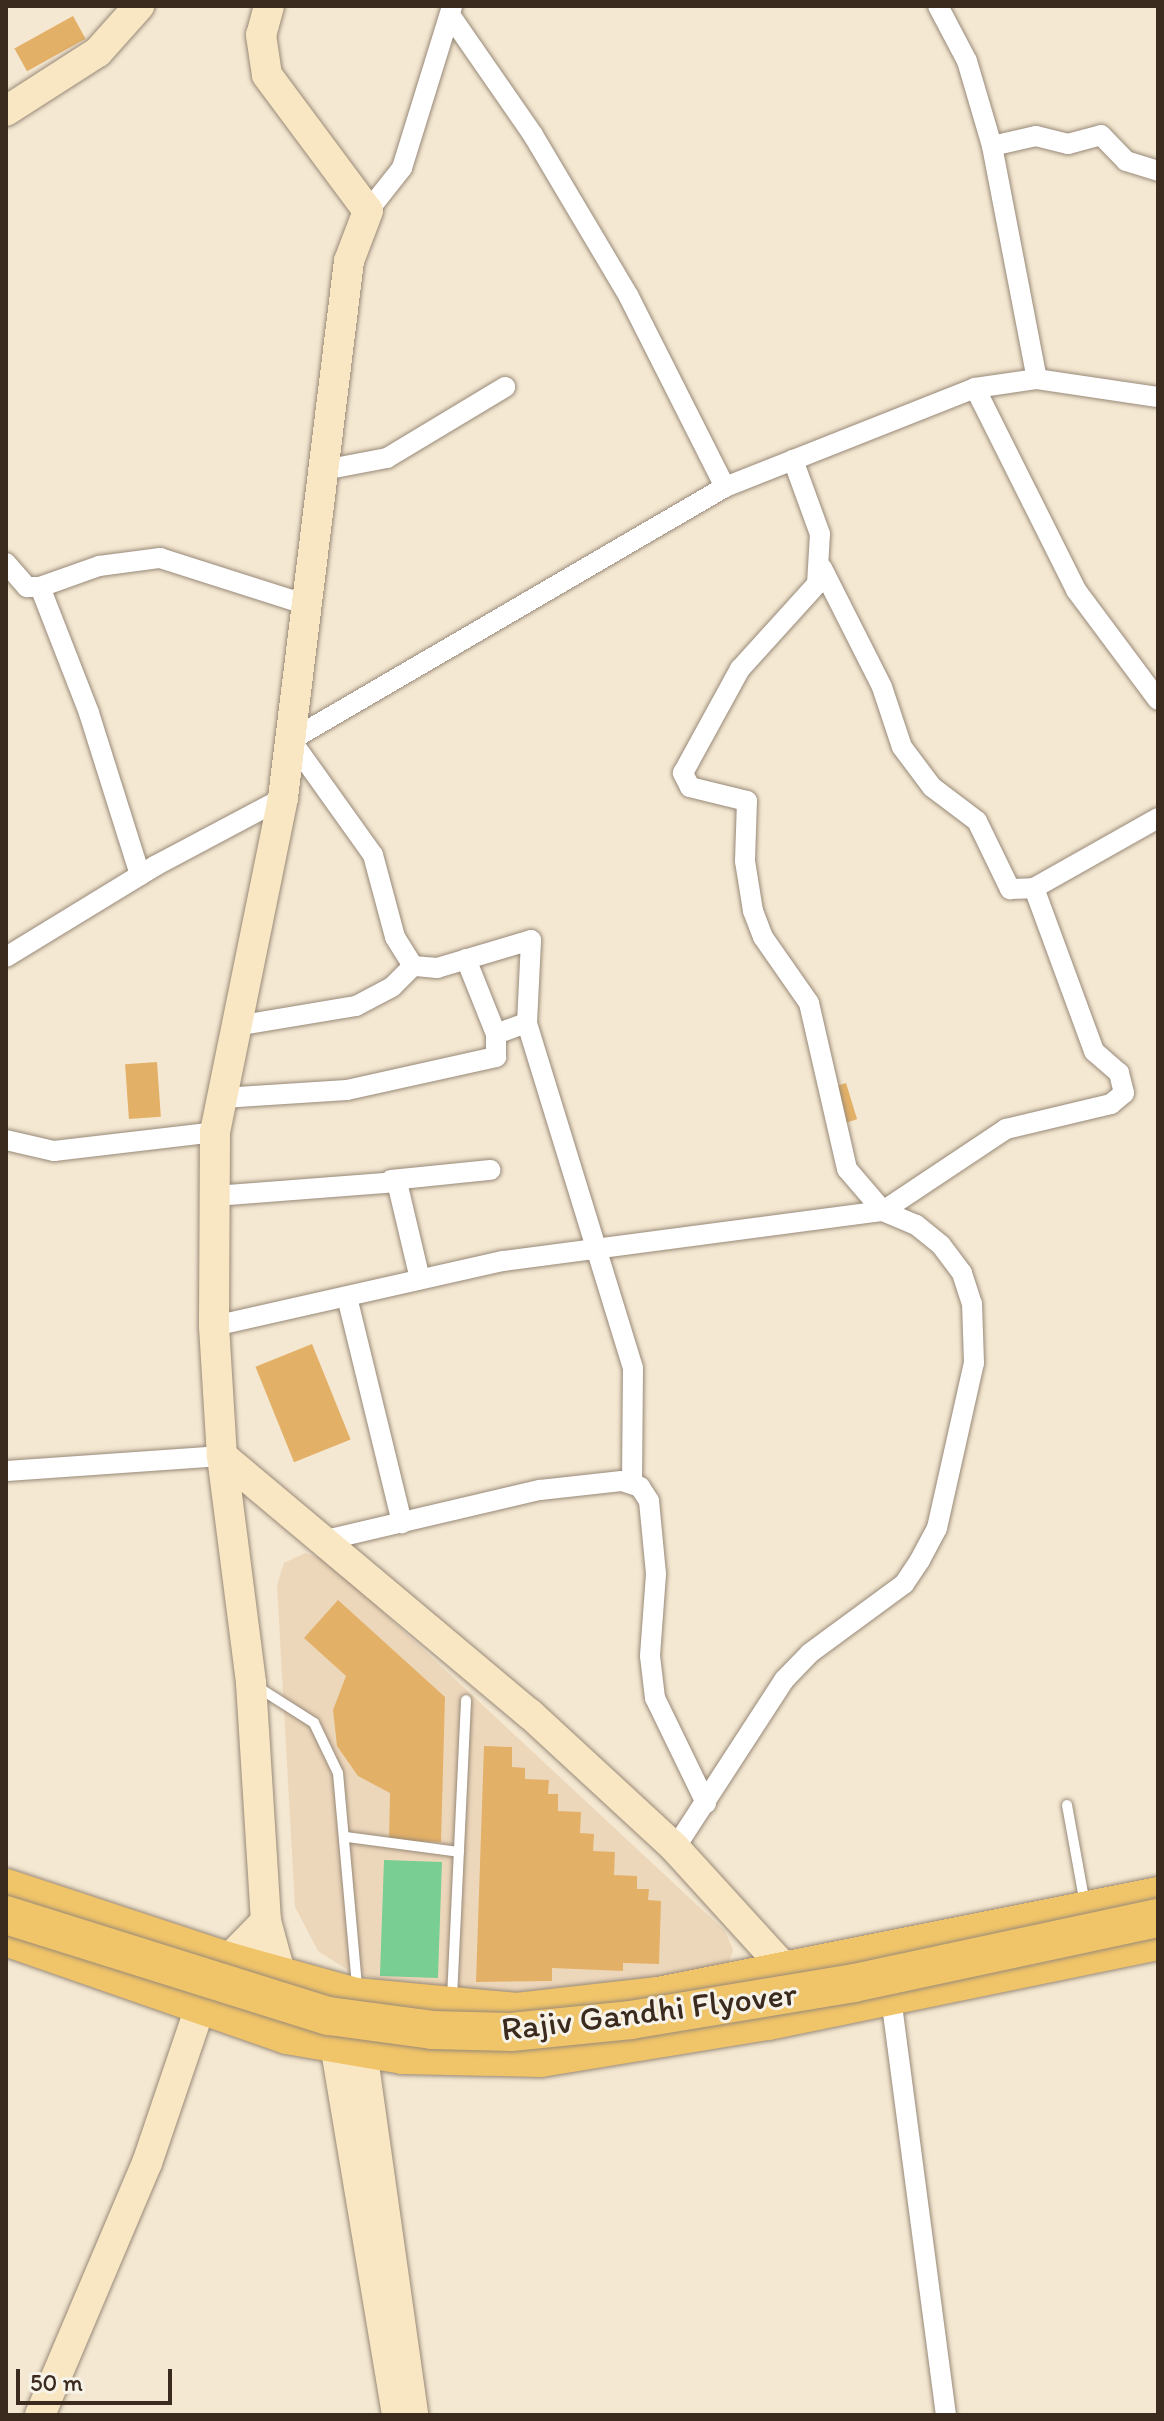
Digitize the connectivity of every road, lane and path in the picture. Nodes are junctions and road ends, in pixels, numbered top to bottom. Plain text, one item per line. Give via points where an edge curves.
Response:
1 (139, 6) edge
2 (269, 6) edge
3 (938, 6) edge
4 (451, 10) edge
5 (6, 111) edge
6 (992, 146) junction
7 (1158, 171) edge
8 (368, 211) junction
9 (1037, 379) junction
10 (505, 387) dead end
11 (975, 388) junction
12 (1158, 397) edge
13 (793, 460) junction
14 (324, 470) junction
15 (725, 487) junction
16 (6, 563) edge
17 (822, 568) junction
18 (40, 587) junction
19 (307, 605) junction
20 (1158, 700) edge
21 (291, 740) junction
22 (283, 798) junction
23 (1158, 818) edge
24 (140, 875) junction
25 (1034, 888) junction
26 (6, 957) edge
27 (466, 959) junction
28 (413, 966) junction
29 (527, 1023) junction
30 (236, 1026) junction
31 (496, 1034) junction
32 (222, 1098) junction
33 (215, 1132) junction
34 (6, 1140) edge
35 (490, 1170) dead end
36 (391, 1180) junction
37 (215, 1196) junction
38 (883, 1211) junction
39 (600, 1247) junction
40 (420, 1279) junction
41 (347, 1297) junction
42 (214, 1326) junction
43 (222, 1456) junction
44 (6, 1471) edge
45 (632, 1482) junction
46 (402, 1523) junction
47 (326, 1540) junction
48 (251, 1683) junction
49 (466, 1700) dead end
50 (706, 1803) junction
51 (1067, 1805) dead end
52 (347, 1837) junction
53 (675, 1848) junction
54 (459, 1852) junction
55 (6, 1888) edge
56 (1158, 1896) edge
57 (1086, 1910) junction
58 (6, 1915) edge
59 (1158, 1918) edge
60 (266, 1921) junction
61 (6, 1937) edge
62 (1158, 1941) edge
63 (885, 1950) junction
64 (227, 1961) junction
65 (788, 1971) junction
66 (281, 1976) junction
67 (354, 1992) junction
68 (891, 1994) junction
69 (200, 2007) junction
70 (452, 2007) junction
71 (821, 2009) junction
72 (260, 2027) junction
73 (347, 2046) junction
74 (40, 2415) edge
75 (397, 2415) edge
76 (413, 2415) edge
77 (946, 2415) edge

1 - 5 street via 98,52
2 - 8 street via 261,35 267,75
3 - 6 street via 967,61
4 - 8 street via 402,168
4 - 15 street via 616,274
6 - 7 street via 1036,136 1068,144 1101,135 1126,161
6 - 9 street
8 - 14 street via 349,261
9 - 11 street
9 - 12 street
10 - 14 street via 387,458
11 - 13 street
11 - 20 street via 1076,590
13 - 15 street
13 - 17 street via 820,534
14 - 19 street
15 - 21 street
16 - 18 street via 27,587
17 - 25 street via 879,679 914,767 977,821 1010,889
17 - 38 street via 806,600 740,669 683,773 690,787 747,801 745,861 753,911 763,937 809,1003 847,1169
18 - 19 street via 99,566 160,558
18 - 24 street via 89,713
19 - 21 street
21 - 22 street
21 - 28 street via 373,855 395,937
22 - 24 street
22 - 30 street
23 - 25 street
24 - 26 street
25 - 38 street via 1094,1051 1119,1073 1124,1093 1097,1109 1006,1129
27 - 28 street via 437,968
27 - 29 street via 531,940
27 - 31 street
28 - 30 street via 392,987 356,1006
29 - 31 street
29 - 39 street
30 - 32 street
31 - 32 street via 496,1057 347,1090
32 - 33 street
33 - 34 street via 54,1151
33 - 37 street
35 - 36 street
36 - 37 street
36 - 40 street via 400,1188
37 - 42 street
38 - 39 street
38 - 50 street via 916,1225 941,1245 962,1273 972,1304 974,1363 937,1528 904,1584 810,1653 784,1680
39 - 40 street
39 - 45 street via 633,1368
40 - 41 street
41 - 42 street
41 - 46 street
42 - 43 street
43 - 44 street
43 - 47 street
43 - 48 street
45 - 46 street via 540,1490
45 - 50 street via 649,1501 653,1533 650,1656 655,1698
46 - 47 street
47 - 53 street via 530,1714
48 - 52 lane via 314,1723 338,1773
48 - 60 street
49 - 54 lane
50 - 53 street
51 - 57 lane
52 - 54 lane
52 - 67 lane
53 - 65 street
54 - 70 lane
55 - 64 highway
56 - 57 highway
57 - 63 highway
58 - 59 highway, Rajiv Gandhi Flyover, bridge via 329,2016 432,2030 511,2032 631,2020 854,1983
60 - 64 street
60 - 66 street
61 - 69 highway
62 - 68 highway
63 - 65 highway
63 - 68 street
64 - 66 highway
64 - 69 street
65 - 70 highway via 658,1996 517,2012
65 - 71 street
66 - 67 highway
66 - 72 street
67 - 70 highway
67 - 73 street
68 - 71 highway
68 - 77 street
69 - 72 highway
69 - 74 street via 147,2163
71 - 73 highway via 541,2058 403,2055
72 - 73 highway
73 - 75 street
73 - 76 street

